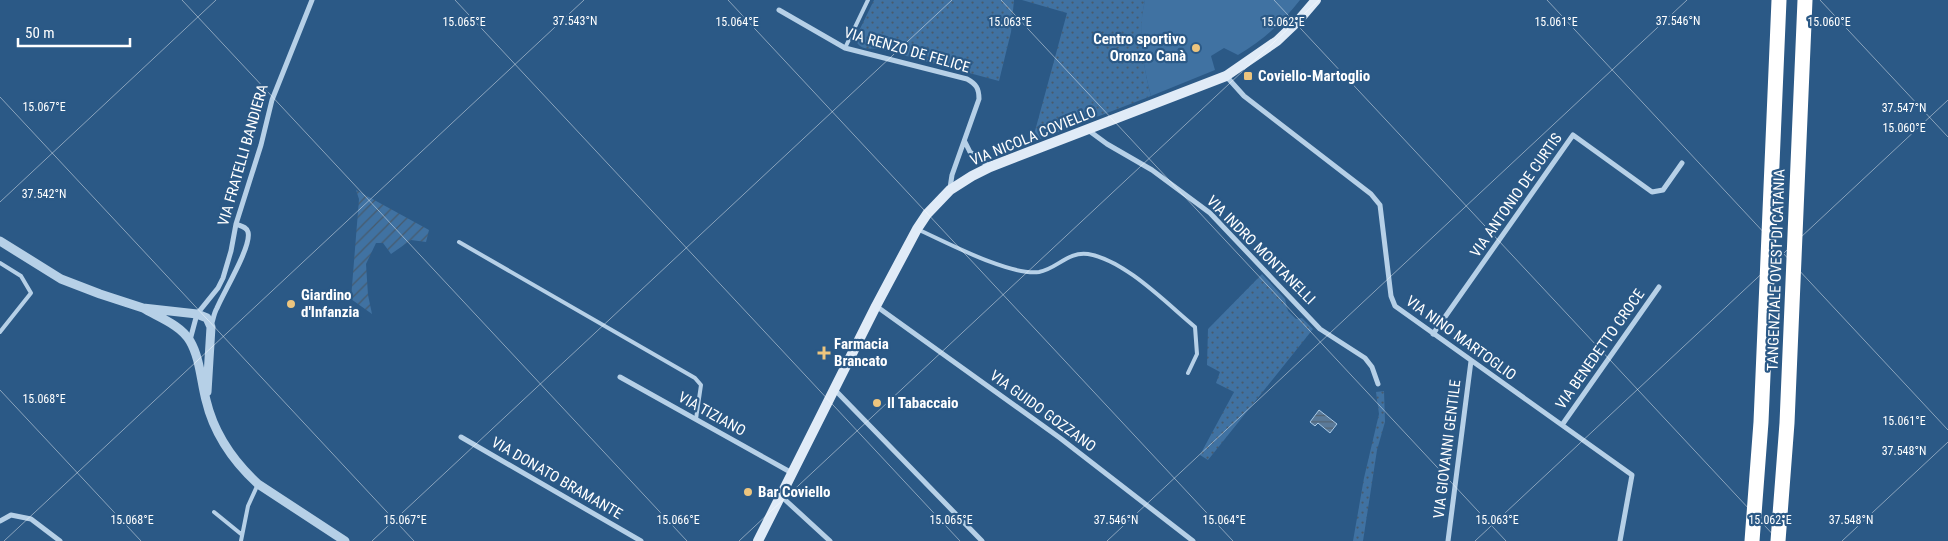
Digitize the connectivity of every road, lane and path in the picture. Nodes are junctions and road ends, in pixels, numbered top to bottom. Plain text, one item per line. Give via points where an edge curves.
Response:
1 (312, 0) edge
2 (868, 0) edge
3 (1316, 0) edge
4 (1779, 0) edge
5 (1806, 0) edge
6 (779, 10) dead end
7 (845, 48) junction
8 (1226, 76) junction
9 (1088, 130) junction
10 (965, 142) junction
11 (1682, 163) dead end
12 (990, 168) junction
13 (950, 190) junction
14 (236, 224) junction
15 (917, 229) junction
16 (0, 241) edge
17 (459, 242) dead end
18 (0, 263) edge
19 (1659, 287) dead end
20 (876, 306) junction
21 (143, 308) junction
22 (197, 314) junction
23 (211, 327) junction
24 (0, 332) edge
25 (1433, 334) junction
26 (190, 341) junction
27 (1471, 361) junction
28 (1188, 373) dead end
29 (620, 376) dead end
30 (1378, 384) dead end
31 (835, 390) junction
32 (206, 402) junction
33 (696, 418) junction
34 (1562, 425) junction
35 (461, 437) dead end
36 (792, 473) junction
37 (258, 484) junction
38 (782, 497) junction
39 (214, 512) dead end
40 (0, 521) edge
41 (241, 534) junction
42 (60, 541) edge
43 (241, 541) edge
44 (345, 541) edge
45 (641, 541) edge
46 (758, 541) edge
47 (830, 541) edge
48 (982, 541) edge
49 (1193, 541) edge
50 (1448, 541) edge
51 (1620, 541) edge
52 (1752, 541) edge
53 (1778, 541) edge

1 - 14 street, VIA FRATELLI BANDIERA via 272,100
2 - 7 lane
3 - 8 main road, VIA NICOLA COVIELLO via 1277,41
4 - 52 highway, TANGENZIALE OVEST DI CATANIA via 1761,422
5 - 53 highway, TANGENZIALE OVEST DI CATANIA via 1787,422
6 - 7 street, VIA RENZO DE FELICE
7 - 10 street, VIA RENZO DE FELICE via 975,83 979,99
8 - 9 main road, VIA NICOLA COVIELLO
8 - 25 street, VIA NINO MARTOGLIO via 1244,96 1371,194 1380,205 1395,306
9 - 12 main road, VIA NICOLA COVIELLO
9 - 30 street, VIA INDRO MONTANELLI via 1152,170 1210,213 1320,329 1372,366
10 - 12 street via 970,152
10 - 13 street via 952,175
11 - 25 street, VIA ANTONIO DE CURTIS via 1663,190 1652,192 1574,135
12 - 13 main road, VIA NICOLA COVIELLO
13 - 15 main road, VIA NICOLA COVIELLO
14 - 22 street, VIA FRATELLI BANDIERA via 223,278
14 - 23 street via 246,228 248,240
15 - 20 main road, VIA NICOLA COVIELLO
15 - 28 lane via 1009,269 1040,272 1074,255 1088,254 1123,268 1195,327 1196,354
16 - 21 street via 60,279
17 - 33 lane via 695,378 701,385
18 - 24 lane via 21,276 31,293
19 - 34 street, VIA BENEDETTO CROCE
20 - 31 main road, VIA NICOLA COVIELLO
20 - 49 street, VIA GUIDO GOZZANO via 1060,438
21 - 22 street
21 - 26 street via 178,328
22 - 23 street via 206,318
22 - 26 street
23 - 32 street
25 - 27 street, VIA NINO MARTOGLIO
26 - 32 street
27 - 34 street, VIA NINO MARTOGLIO
27 - 50 street, VIA GIOVANNI GENTILE
29 - 33 street, VIA TIZIANO
31 - 36 main road, VIA NICOLA COVIELLO
31 - 48 street
32 - 37 street via 221,440
33 - 36 street, VIA TIZIANO
34 - 51 street, VIA NINO MARTOGLIO via 1632,475
35 - 45 street, VIA DONATO BRAMANTE
36 - 38 main road, VIA NICOLA COVIELLO
37 - 41 lane
37 - 44 street
38 - 46 main road, VIA NICOLA COVIELLO
38 - 47 street
39 - 41 lane
40 - 42 street via 11,516 31,519
41 - 43 lane

